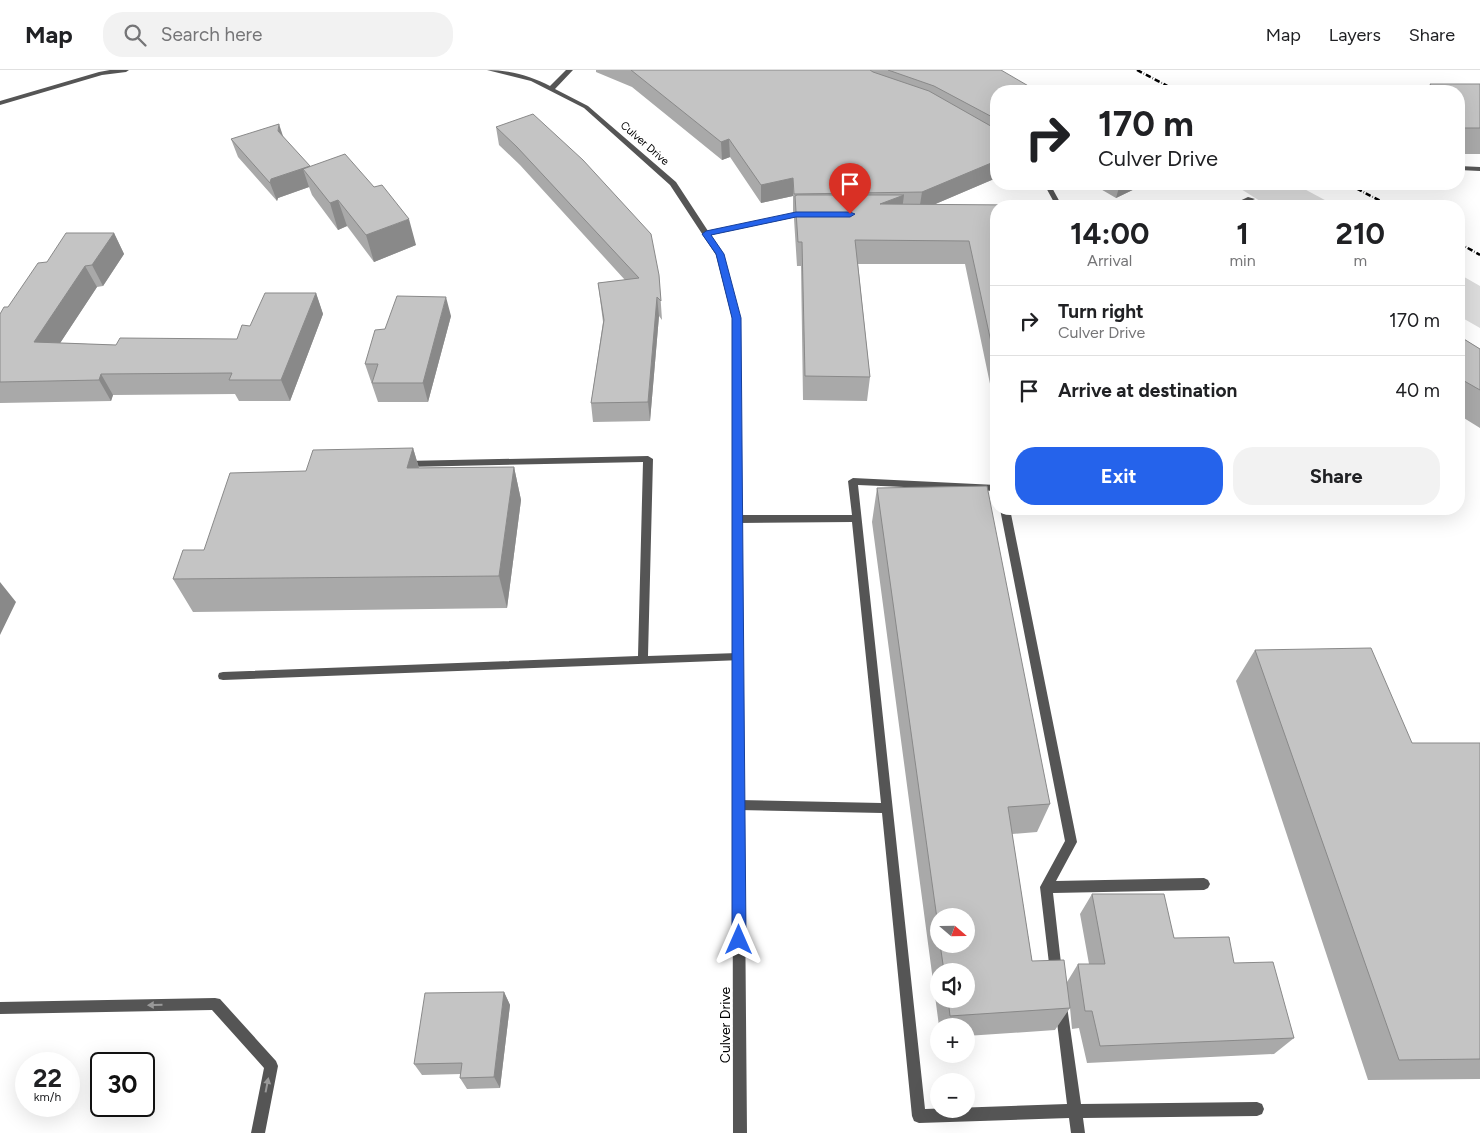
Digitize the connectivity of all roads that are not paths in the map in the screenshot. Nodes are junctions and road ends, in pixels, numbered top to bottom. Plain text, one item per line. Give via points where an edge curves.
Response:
1 (126, 70) edge
2 (490, 70) edge
3 (570, 70) edge
4 (551, 90) junction
5 (0, 103) edge
6 (1465, 168) edge
7 (1480, 169) edge
8 (815, 215) edge
9 (706, 234) junction
10 (391, 464) edge
11 (990, 488) edge
12 (1006, 515) edge
13 (738, 518) junction
14 (857, 518) junction
15 (738, 657) junction
16 (643, 660) junction
17 (223, 676) dead end
18 (738, 805) junction
19 (887, 808) junction
20 (1204, 884) dead end
21 (1046, 887) junction
22 (0, 1008) edge
23 (1257, 1109) dead end
24 (1074, 1111) junction
25 (258, 1133) edge
26 (740, 1133) edge
27 (1078, 1133) edge

1 - 5 street via 101,73
2 - 4 street, Culver Drive via 533,80
3 - 4 street
4 - 9 street, Culver Drive via 586,108 673,184
6 - 7 street
8 - 9 street via 796,215
9 - 13 street, Culver Drive via 720,254 736,318
10 - 16 street via 648,459
11 - 14 street via 853,481
12 - 21 street via 1070,842
13 - 14 street
13 - 15 street, Culver Drive
14 - 19 street
15 - 16 street
15 - 18 street, Culver Drive
16 - 17 street
18 - 19 street
18 - 26 street, Culver Drive
19 - 24 street via 918,1116
20 - 21 street
21 - 24 street
25 -> 22 street via 271,1066 215,1004
23 - 24 street
24 - 27 street

